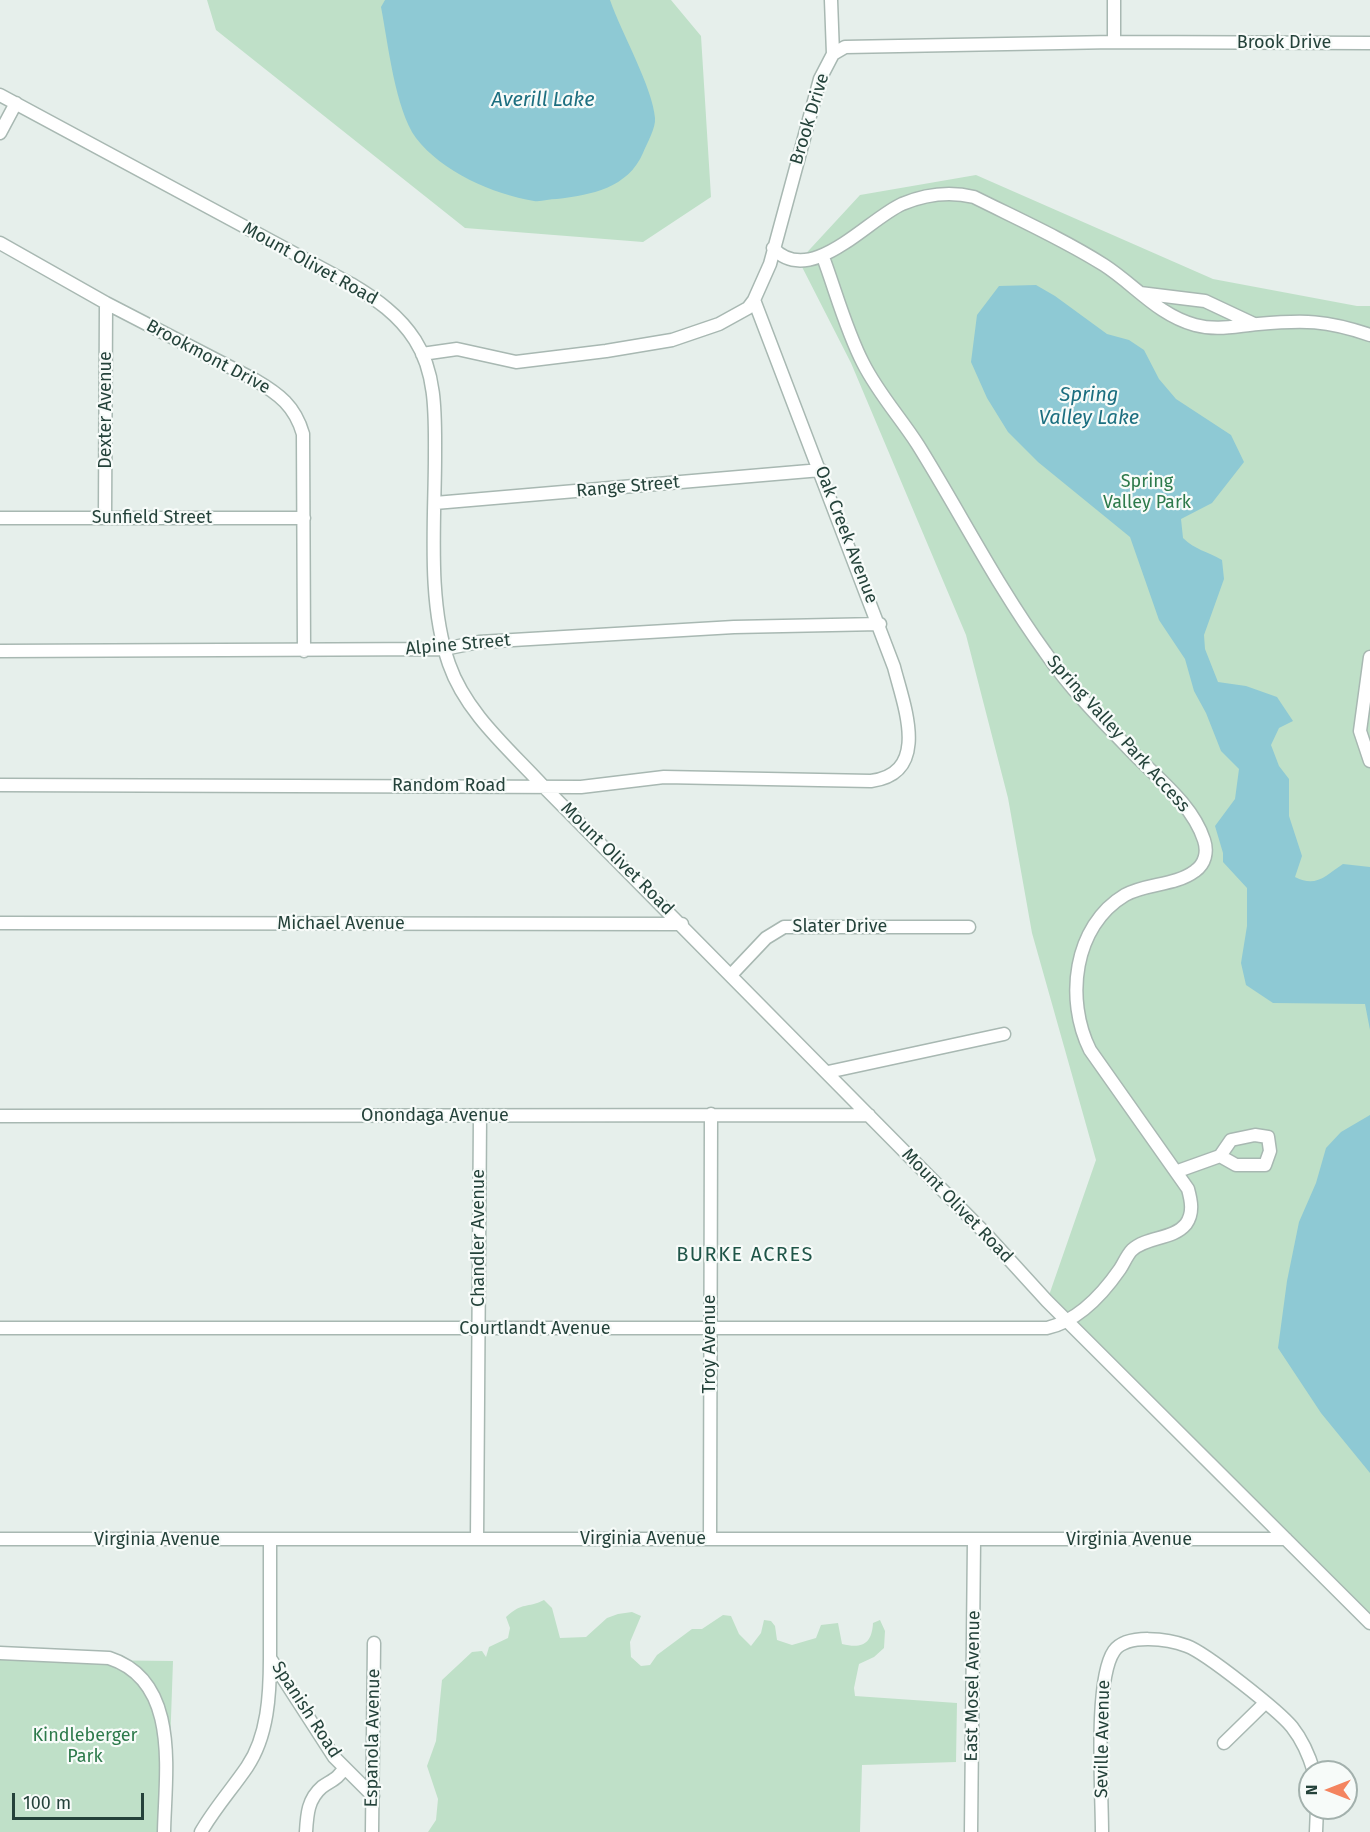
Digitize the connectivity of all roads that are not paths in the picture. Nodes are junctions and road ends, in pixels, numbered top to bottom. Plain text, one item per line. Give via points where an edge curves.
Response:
1 (831, 0) edge
2 (1114, 0) edge
3 (1114, 42) junction
4 (1370, 44) edge
5 (833, 54) junction
6 (0, 94) edge
7 (16, 103) junction
8 (0, 133) edge
9 (0, 243) edge
10 (773, 248) junction
11 (823, 256) junction
12 (1140, 292) junction
13 (754, 300) junction
14 (106, 303) junction
15 (1254, 324) junction
16 (1370, 335) edge
17 (422, 354) junction
18 (821, 470) junction
19 (435, 503) junction
20 (105, 517) junction
21 (0, 518) edge
22 (304, 518) junction
23 (880, 624) junction
24 (444, 649) junction
25 (0, 651) edge
26 (304, 651) junction
27 (1370, 657) edge
28 (1370, 761) edge
29 (896, 773) joint
30 (0, 785) edge
31 (543, 786) junction
32 (0, 923) edge
33 (682, 924) junction
34 (969, 927) dead end
35 (731, 975) junction
36 (1004, 1034) dead end
37 (828, 1072) junction
38 (711, 1114) junction
39 (869, 1114) junction
40 (0, 1116) edge
41 (480, 1116) junction
42 (1220, 1156) dead end
43 (1178, 1171) junction
44 (1070, 1321) junction
45 (0, 1328) edge
46 (478, 1329) junction
47 (710, 1329) junction
48 (710, 1538) junction
49 (0, 1539) edge
50 (477, 1539) junction
51 (1286, 1539) junction
52 (270, 1540) junction
53 (974, 1541) junction
54 (1370, 1623) edge
55 (374, 1643) dead end
56 (0, 1653) edge
57 (270, 1658) junction
58 (1265, 1703) junction
59 (1224, 1743) dead end
60 (1309, 1760) edge
61 (344, 1768) junction
62 (373, 1796) junction
63 (164, 1832) edge
64 (201, 1832) edge
65 (306, 1832) edge
66 (372, 1832) edge
67 (971, 1832) edge
68 (1102, 1832) edge

1 - 5 street
2 - 3 street
3 - 4 street, Brook Drive
3 - 5 street, Brook Drive via 856,46
5 - 10 street, Brook Drive via 813,103
6 - 7 street, Mount Olivet Road
7 - 8 street
7 - 17 street, Mount Olivet Road via 377,299 405,326
9 - 14 street, Brookmont Drive
10 - 11 street via 785,258 798,261
10 - 13 street, Brook Drive
11 - 12 street via 899,206 931,195 960,194 974,197 1062,240
11 - 43 street, Spring Valley Park Access via 862,362 916,443 988,566 1061,674 1184,805 1204,840 1205,855 1198,869 1137,890 1113,904 1091,930 1077,976 1077,1008 1090,1050
12 - 15 street via 1205,301
12 - 15 street via 1156,308 1194,324 1233,329
13 - 17 street via 739,314 704,329 672,340 606,351 516,362 457,349
13 - 18 street, Oak Creek Avenue
14 - 20 street, Dexter Avenue
14 - 22 street, Brookmont Drive via 255,380 287,401 303,434
15 - 16 street via 1327,322
17 - 19 street, Mount Olivet Road via 434,409
18 - 19 street, Range Street
18 - 23 street, Oak Creek Avenue
19 - 24 street, Mount Olivet Road via 436,605
20 - 21 street, Sunfield Street
20 - 22 street, Sunfield Street
22 - 26 street, Brookmont Drive
23 - 24 street, Alpine Street via 734,627 479,642
23 - 29 street, Oak Creek Avenue via 907,724 907,759
24 - 26 street, Alpine Street
24 - 31 street, Mount Olivet Road via 449,667 473,710
25 - 26 street, Alpine Street
27 - 28 street via 1360,731
29 - 31 street, Random Road via 871,781 664,777 581,787
30 - 31 street, Random Road
31 - 33 street, Mount Olivet Road
32 - 33 street, Michael Avenue
33 - 35 street, Mount Olivet Road
34 - 35 street, Slater Drive via 784,927 766,938
35 - 37 street, Mount Olivet Road
36 - 37 street
37 - 39 street, Mount Olivet Road
38 - 39 street, Onondaga Avenue
38 - 41 street, Onondaga Avenue
38 - 47 street, Troy Avenue
39 - 44 street, Mount Olivet Road
40 - 41 street, Onondaga Avenue
41 - 46 street, Chandler Avenue
42 - 43 street
43 - 44 street, Spring Valley Park Access via 1191,1199 1186,1224 1173,1234 1131,1251 1112,1279
44 - 47 street, Courtlandt Avenue via 1047,1328
44 - 51 street, Mount Olivet Road
45 - 46 street, Courtlandt Avenue
46 - 47 street, Courtlandt Avenue
46 - 50 street, Chandler Avenue
47 - 48 street, Troy Avenue
48 - 50 street, Virginia Avenue
48 - 53 street, Virginia Avenue
49 - 52 street, Virginia Avenue
50 - 52 street, Virginia Avenue
51 - 53 street, Virginia Avenue
51 - 54 street, Mount Olivet Road
52 - 57 street, Spanish Road
53 - 67 street, East Mosel Avenue
55 - 62 street, Espanola Avenue
56 - 63 street via 110,1658 126,1663 134,1671 159,1708 165,1739
57 - 61 street, Spanish Road
57 - 64 street via 269,1703 255,1750
58 - 59 street
58 - 60 street via 1290,1725
58 - 68 street, Seville Avenue via 1188,1646 1150,1640 1132,1641 1115,1649 1103,1674
61 - 62 street, Spanish Road
61 - 65 street via 337,1780 323,1786 310,1800
62 - 66 street, Espanola Avenue

